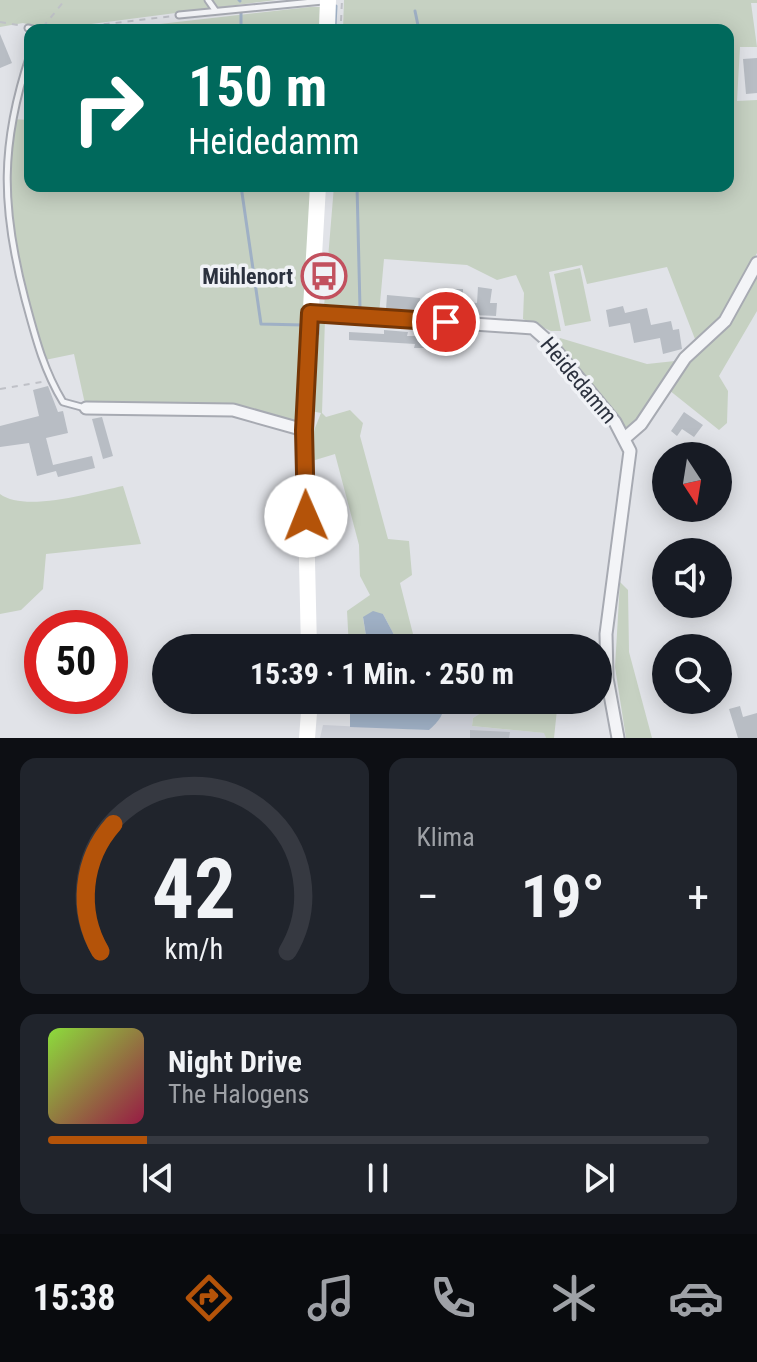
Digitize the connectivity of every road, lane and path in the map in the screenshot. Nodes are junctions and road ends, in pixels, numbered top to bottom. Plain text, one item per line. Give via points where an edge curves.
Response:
1 (65, 0) edge
2 (208, 0) edge
3 (333, 0) edge
4 (215, 10) junction
5 (179, 15) joint
6 (0, 22) edge
7 (43, 24) edge
8 (105, 24) edge
9 (328, 24) edge
10 (339, 24) edge
11 (24, 27) edge
12 (24, 70) edge
13 (318, 192) edge
14 (757, 263) edge
15 (316, 313) junction
16 (49, 379) junction
17 (0, 389) edge
18 (86, 408) joint
19 (304, 430) junction
20 (626, 437) junction
21 (309, 634) edge
22 (309, 714) edge
23 (307, 738) edge
24 (618, 738) edge

1 - 7 path
2 - 4 lane
3 - 4 lane
3 - 9 main road
3 - 10 path
4 - 5 lane
5 - 8 path
6 - 11 path
12 - 16 lane via 6,120 2,189 11,245
13 - 15 main road
14 - 20 street via 725,321 685,358 641,424
15 - 19 main road
15 - 20 street, Heidedamm via 533,328
16 - 17 path
16 - 18 lane via 63,402
18 - 19 street via 233,410
19 - 21 main road
20 - 24 street, Heidedamm via 629,469 610,584 606,651
22 - 23 main road

